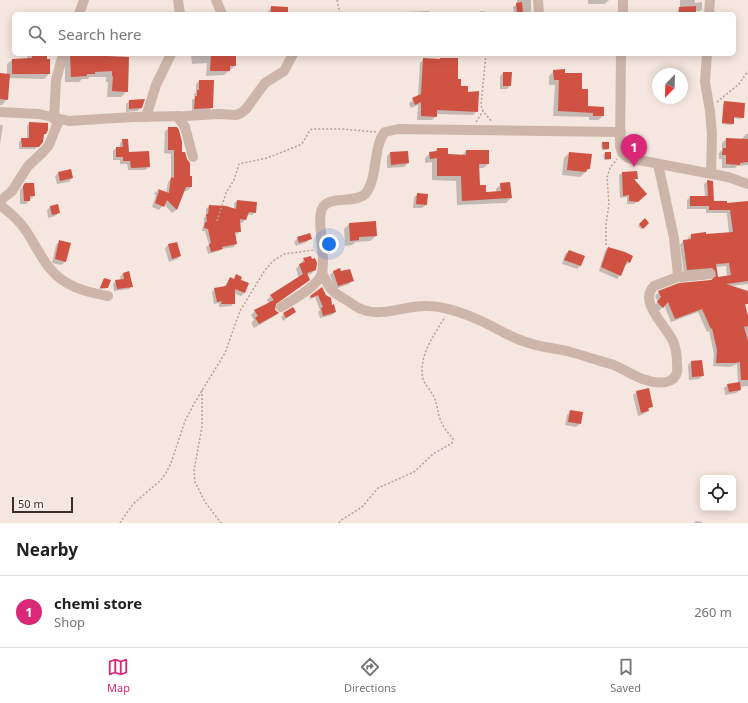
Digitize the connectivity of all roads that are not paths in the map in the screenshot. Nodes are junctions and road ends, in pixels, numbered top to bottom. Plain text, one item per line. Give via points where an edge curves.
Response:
1 (84, 0) edge
2 (178, 0) edge
3 (538, 0) edge
4 (623, 0) edge
5 (710, 0) edge
6 (80, 12) edge
7 (180, 12) edge
8 (539, 12) edge
9 (623, 12) edge
10 (709, 12) edge
11 (62, 56) edge
12 (170, 56) edge
13 (292, 56) edge
14 (622, 56) edge
15 (707, 56) edge
16 (0, 112) edge
17 (177, 116) junction
18 (146, 117) junction
19 (57, 119) junction
20 (621, 132) junction
21 (193, 158) dead end
22 (658, 164) junction
23 (712, 174) junction
24 (748, 184) edge
25 (0, 201) edge
26 (0, 205) edge
27 (322, 273) junction
28 (710, 274) dead end
29 (678, 275) junction
30 (108, 296) dead end
31 (281, 308) dead end

1 - 6 street
2 - 7 street
3 - 8 street
4 - 9 street
5 - 10 street
11 - 19 street via 56,80
12 - 18 street via 156,85
13 - 17 street via 284,71 265,83 250,105 241,113
14 - 20 street
15 - 23 street via 705,82 712,134
16 - 19 street via 39,114
17 - 18 street
17 - 21 street via 185,127
18 - 19 street via 69,121
19 - 25 street via 43,152 28,166 12,191
20 - 22 street via 620,146 624,155
20 - 27 street via 389,130 383,134 365,193 350,199 328,202 322,207
22 - 23 street
22 - 29 street via 674,238
23 - 24 street
26 - 30 street via 24,227 50,269 65,283
27 - 29 street via 332,291 360,309 384,312 428,306 450,310 471,316 527,343 568,351 612,364 646,380 657,382 672,380 678,371 673,342 651,307 649,295 654,286
27 - 31 street via 316,283
28 - 29 street via 682,277

